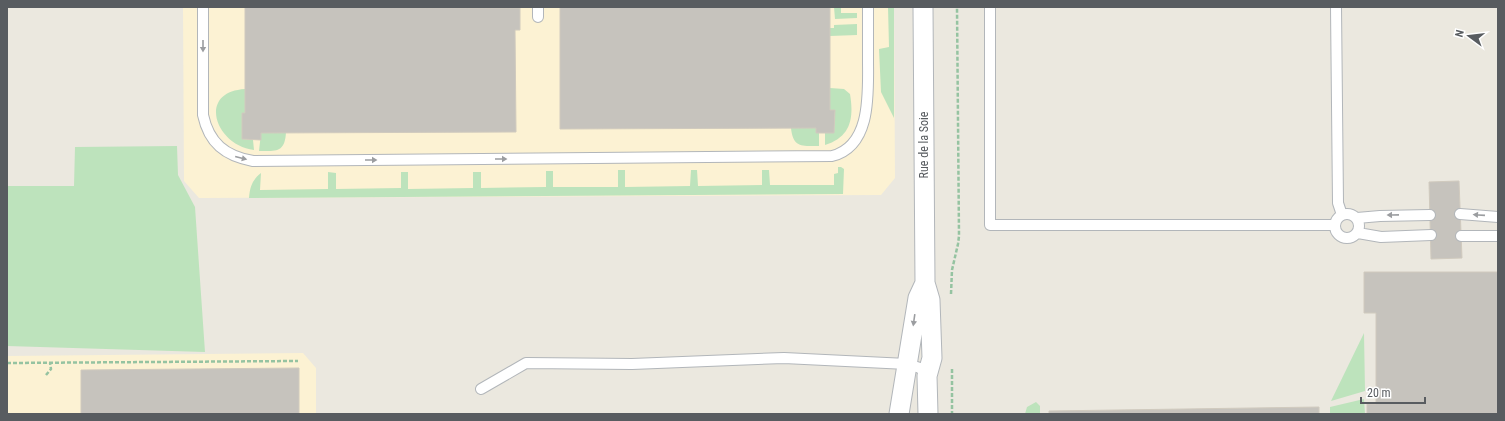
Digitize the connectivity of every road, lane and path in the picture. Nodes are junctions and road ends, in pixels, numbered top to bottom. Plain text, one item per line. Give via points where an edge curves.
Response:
1 (203, 7) edge
2 (868, 7) edge
3 (923, 7) edge
4 (957, 7) edge
5 (990, 7) edge
6 (1336, 7) edge
7 (1342, 214) junction
8 (1460, 214) dead end
9 (1430, 215) dead end
10 (1498, 217) edge
11 (1357, 218) junction
12 (1335, 225) junction
13 (1358, 233) junction
14 (1431, 235) dead end
15 (1461, 236) dead end
16 (1498, 236) edge
17 (925, 283) junction
18 (951, 300) dead end
19 (298, 361) dead end
20 (952, 362) dead end
21 (7, 363) edge
22 (50, 363) junction
23 (907, 364) junction
24 (46, 374) dead end
25 (928, 376) junction
26 (481, 389) dead end
27 (899, 414) edge
28 (928, 414) edge
29 (952, 414) edge

1 -> 2 lane via 203,115 206,125 223,150 240,159 253,161 832,156 846,150 856,140 864,119 868,98
3 - 17 street, Rue de la Soie
4 - 18 path via 959,236 952,270
5 - 12 lane via 990,225
6 - 7 lane via 1338,203
7 - 11 lane via 1348,213
7 - 12 lane
10 -> 8 lane
9 -> 11 lane
11 - 13 lane via 1360,227
12 - 13 lane via 1340,236 1353,238
13 - 14 lane via 1381,237
15 - 16 lane
17 -> 23 street, Rue de la Soie via 918,298
17 - 25 street, Rue de la Soie via 930,300 932,358
19 - 22 path
20 - 29 path
21 - 22 path
22 - 24 path
23 - 25 lane via 920,368
23 - 26 lane via 784,358 632,364 526,363
23 - 27 street, Rue de la Soie
25 - 28 street, Rue de la Soie

